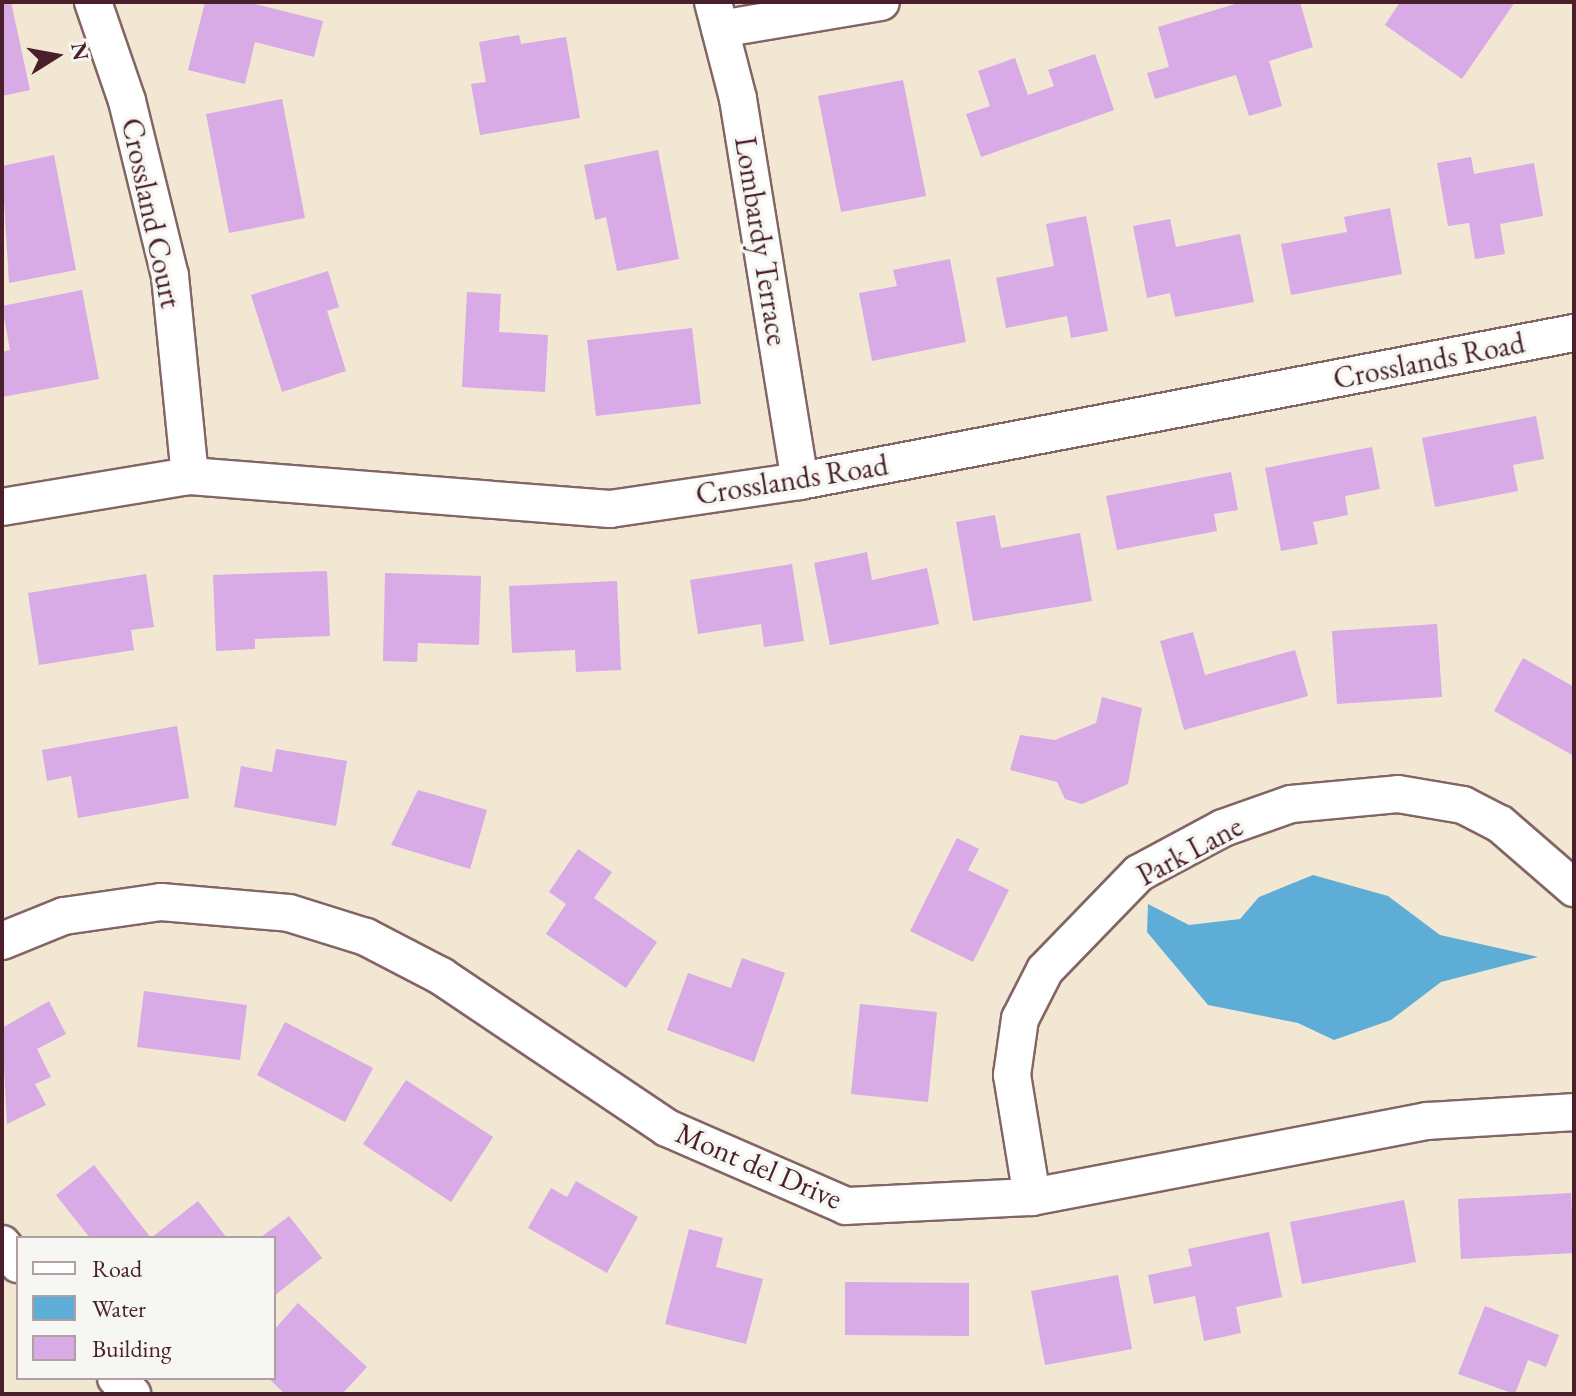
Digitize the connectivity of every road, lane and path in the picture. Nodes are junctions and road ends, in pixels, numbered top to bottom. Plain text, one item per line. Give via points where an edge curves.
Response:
1 (93, 2) edge
2 (881, 2) edge
3 (717, 16) edge
4 (1574, 333) edge
5 (190, 476) junction
6 (800, 481) junction
7 (2, 507) edge
8 (1574, 888) edge
9 (2, 941) edge
10 (1574, 1112) edge
11 (1032, 1197) junction
12 (2, 1244) edge
13 (16, 1262) edge

1 - 5 street, Crossland Court via 127,101 170,276
2 - 3 street
3 - 6 street, Lombardy Terrace
4 - 6 street, Crosslands Road
5 - 6 street, Crosslands Road via 610,509
5 - 7 street, Crosslands Road
8 - 11 street, Park Lane via 1500,824 1463,805 1398,794 1291,804 1223,828 1139,873 1045,970 1020,1019 1012,1075
9 - 11 street, Mont del Drive via 64,916 161,902 289,913 366,937 441,976 667,1128 846,1206
10 - 11 street, Mont del Drive via 1427,1121
12 - 13 street

